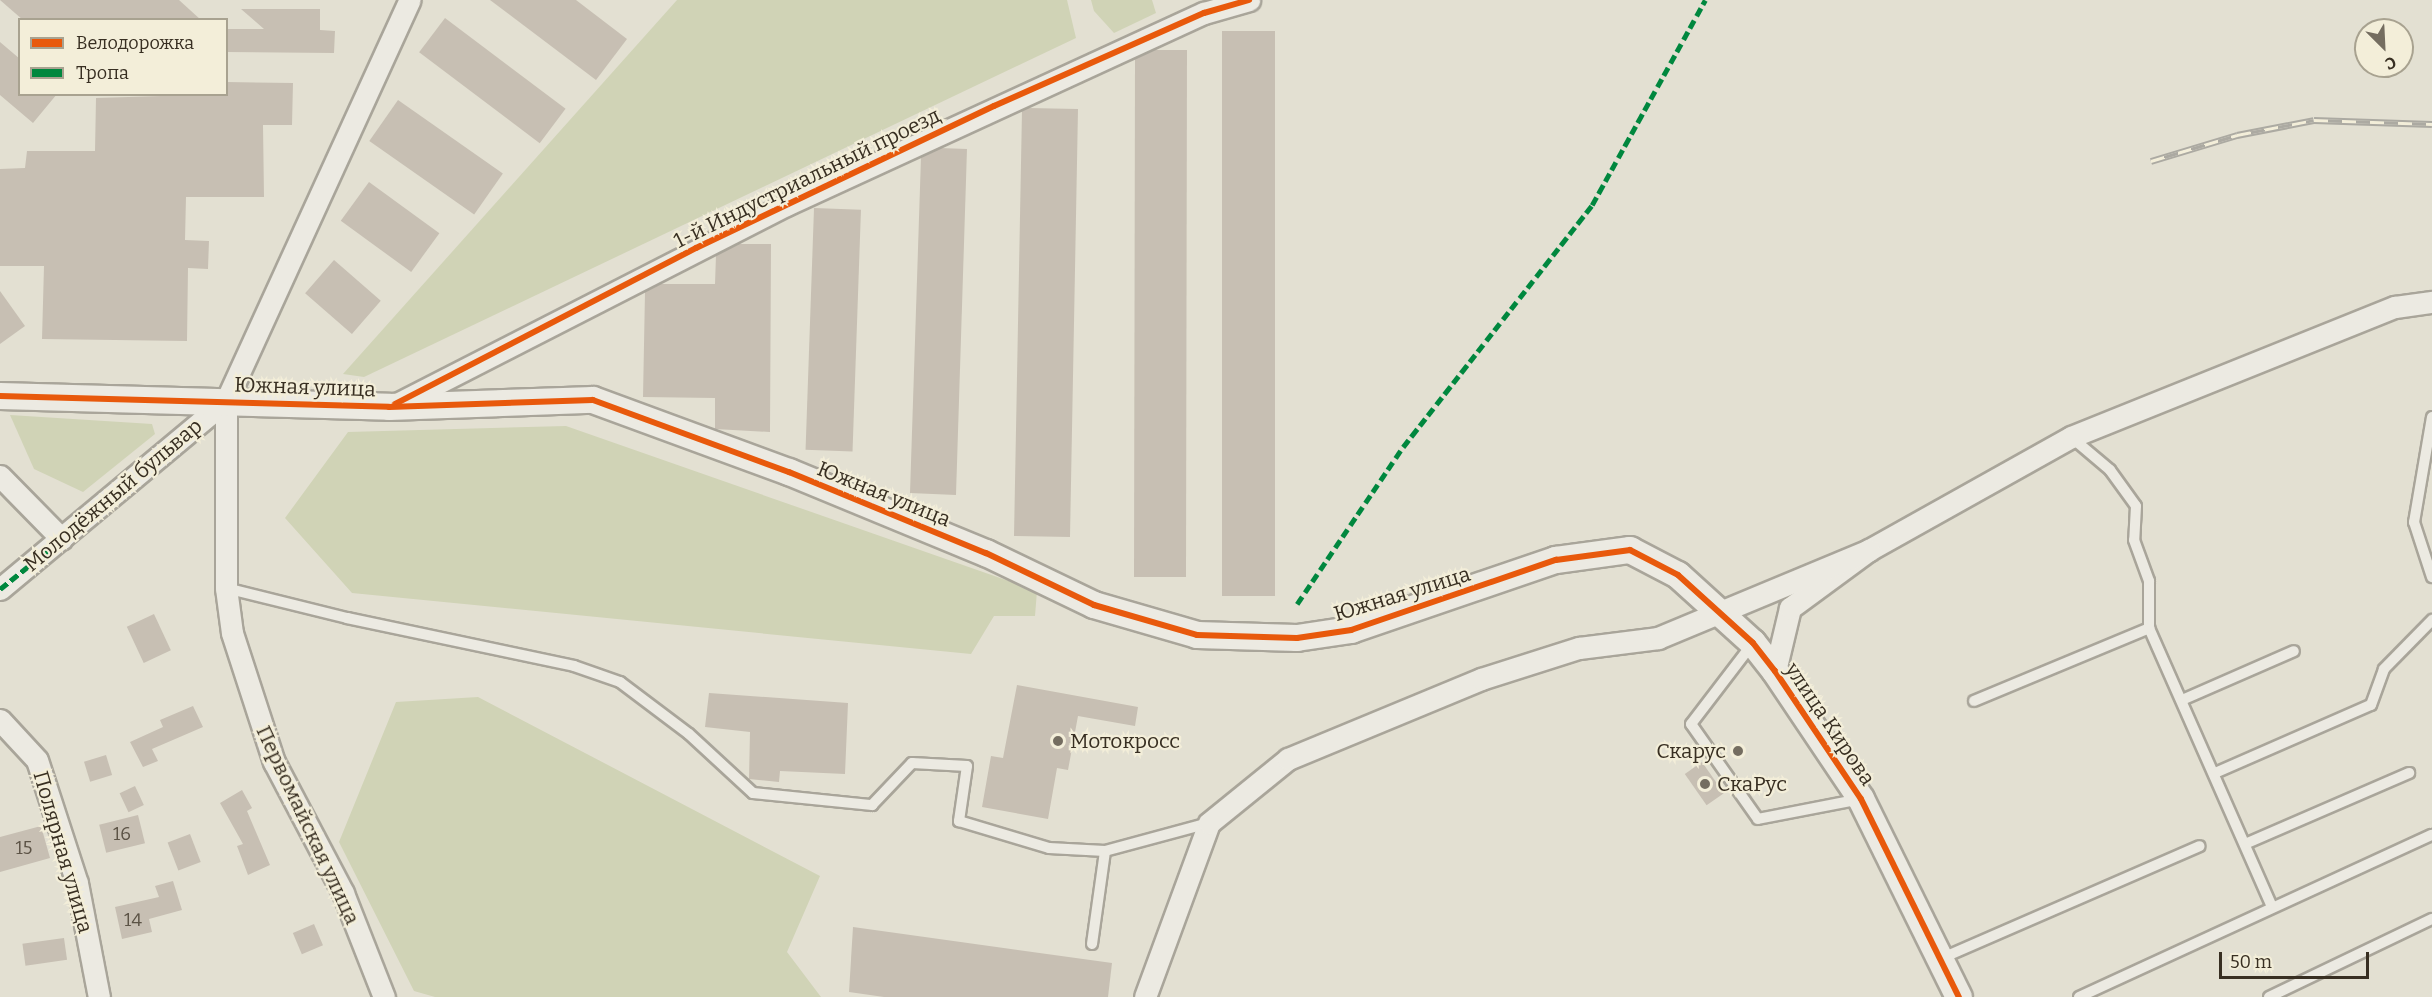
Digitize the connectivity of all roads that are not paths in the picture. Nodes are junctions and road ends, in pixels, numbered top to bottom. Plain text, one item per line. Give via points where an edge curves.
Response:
1 (410, 0) edge
2 (1249, 0) edge
3 (1208, 7) edge
4 (2432, 302) edge
5 (0, 396) edge
6 (225, 401) junction
7 (389, 407) junction
8 (2432, 417) edge
9 (2072, 437) junction
10 (0, 476) edge
11 (62, 539) junction
12 (1869, 550) junction
13 (2432, 577) edge
14 (226, 588) junction
15 (0, 589) edge
16 (1718, 612) junction
17 (2432, 620) edge
18 (2149, 628) junction
19 (1753, 643) junction
20 (2294, 651) dead end
21 (1775, 671) junction
22 (2182, 700) junction
23 (1974, 701) dead end
24 (0, 720) edge
25 (2409, 772) dead end
26 (2215, 773) junction
27 (1861, 799) junction
28 (1209, 823) junction
29 (2432, 835) edge
30 (2245, 844) junction
31 (2200, 846) dead end
32 (1105, 850) junction
33 (2272, 907) junction
34 (2432, 919) edge
35 (1092, 944) dead end
36 (1940, 959) junction
37 (99, 997) edge
38 (384, 997) edge
39 (1145, 997) edge
40 (1959, 997) edge
41 (2079, 997) edge
42 (2269, 997) edge

1 - 6 street
2 - 3 street, 1-й Индустриальный проезд
3 - 7 street, 1-й Индустриальный проезд via 786,205
4 - 9 street via 2395,307
5 - 6 street, Южная улица
6 - 7 street, Южная улица
6 - 11 street, Молодёжный бульвар
6 - 14 street, Первомайская улица
7 - 16 street, Южная улица via 593,400 789,472 986,553 1094,605 1197,635 1297,638 1352,630 1556,560 1630,550 1678,575
8 - 13 lane via 2414,522
9 - 12 street
9 - 18 lane via 2110,470 2136,506 2134,540 2149,581
10 - 11 street
11 - 15 street, Молодёжный бульвар
12 - 16 street
12 - 21 street via 1790,608
14 - 32 lane via 574,666 620,682 689,734 753,793 872,805 912,763 967,766 959,821 1050,848
14 - 38 street, Первомайская улица via 242,673 274,762 343,892
16 - 19 street, улица Кирова
16 - 28 street via 1658,638 1579,648 1481,679 1288,759
17 - 26 lane via 2384,669 2371,705
18 - 22 lane
18 - 23 lane
19 - 21 street, улица Кирова
19 - 27 lane via 1691,724 1758,819
20 - 22 lane
21 - 27 street, улица Кирова
22 - 26 lane
24 - 37 street, Полярная улица via 37,760 76,883
25 - 30 lane
26 - 30 lane
27 - 36 street, улица Кирова
28 - 32 lane
28 - 39 street
29 - 33 lane
30 - 33 lane
31 - 36 lane
32 - 35 lane
33 - 41 lane
34 - 42 lane
36 - 40 street, улица Кирова

